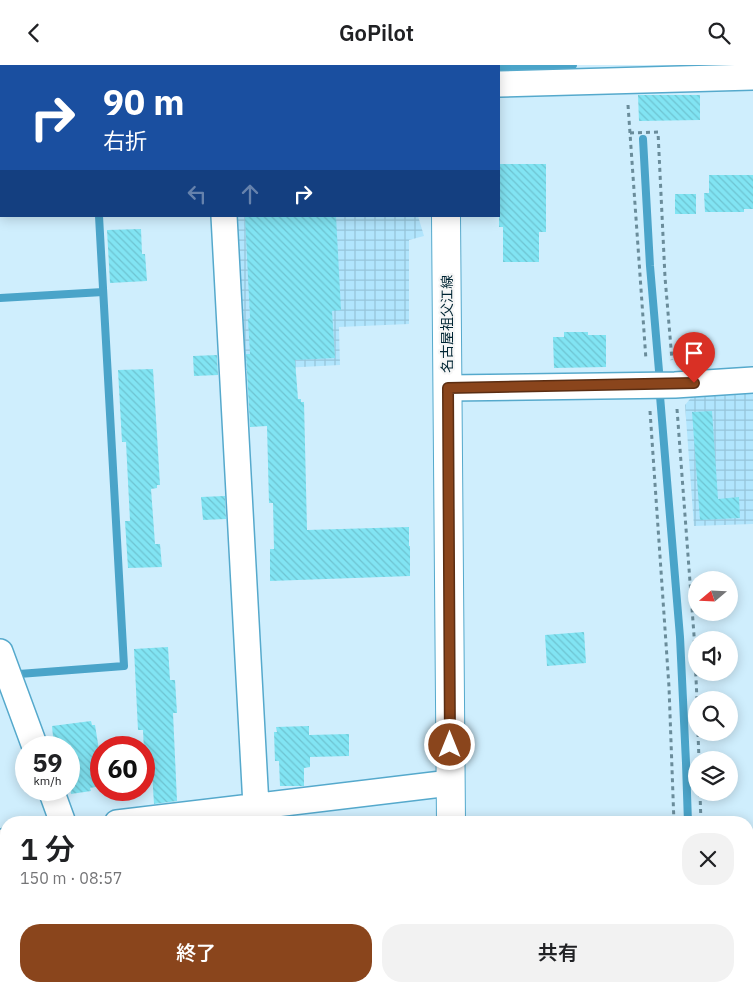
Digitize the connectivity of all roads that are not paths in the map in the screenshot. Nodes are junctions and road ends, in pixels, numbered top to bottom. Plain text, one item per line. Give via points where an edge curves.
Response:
1 (753, 77) edge
2 (500, 84) edge
3 (224, 217) edge
4 (446, 217) edge
5 (753, 380) edge
6 (448, 388) junction
7 (0, 652) edge
8 (31, 736) edge
9 (450, 783) junction
10 (55, 801) edge
11 (256, 806) junction
12 (60, 816) edge
13 (174, 816) edge
14 (451, 816) edge

1 - 2 street
3 - 11 street
4 - 6 main road, 名古屋祖父江線
5 - 6 street via 675,385
6 - 9 main road, 名古屋祖父江線
7 - 8 street
9 - 11 street
9 - 14 main road, 名古屋祖父江線
10 - 12 street
11 - 13 street

